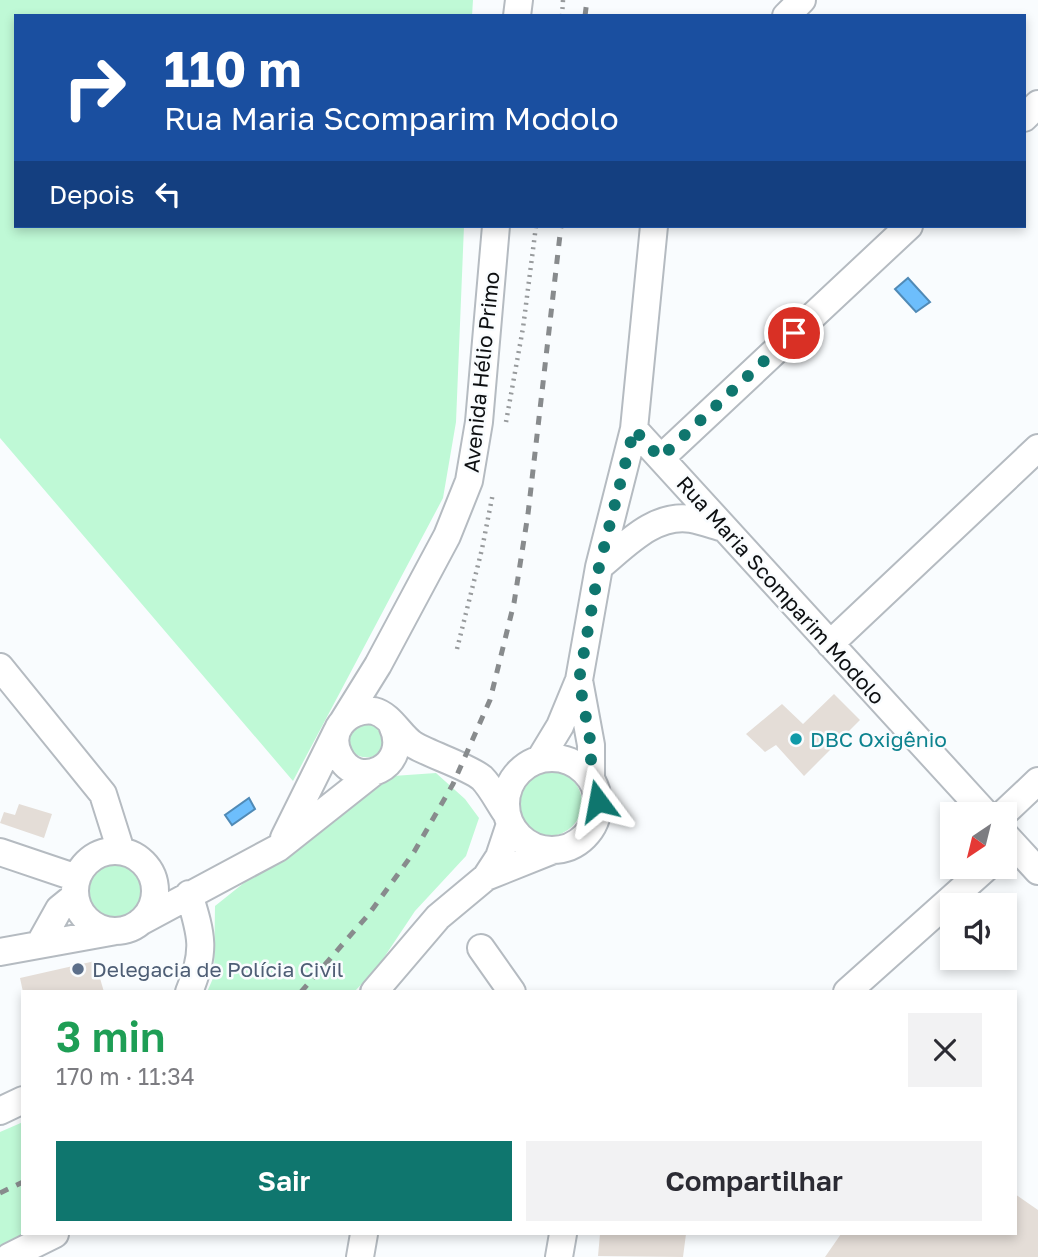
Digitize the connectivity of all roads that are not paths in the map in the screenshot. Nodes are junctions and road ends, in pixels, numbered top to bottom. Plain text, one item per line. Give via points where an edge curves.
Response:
1 (802, 0) edge
2 (788, 14) edge
3 (496, 228) edge
4 (654, 228) edge
5 (907, 228) edge
6 (634, 429) junction
7 (1038, 448) edge
8 (660, 458) junction
9 (724, 528) junction
10 (599, 567) junction
11 (830, 644) junction
12 (378, 665) junction
13 (0, 667) edge
14 (579, 680) junction
15 (388, 720) junction
16 (339, 727) junction
17 (431, 754) junction
18 (533, 762) junction
19 (379, 770) junction
20 (481, 778) junction
21 (591, 778) junction
22 (1038, 781) edge
23 (974, 802) edge
24 (1016, 802) edge
25 (508, 819) junction
26 (278, 848) junction
27 (121, 851) junction
28 (551, 851) junction
29 (0, 852) edge
30 (1017, 852) edge
31 (1038, 871) edge
32 (151, 873) junction
33 (486, 877) junction
34 (973, 879) edge
35 (76, 887) junction
36 (189, 894) junction
37 (129, 927) junction
38 (40, 943) junction
39 (481, 948) dead end
40 (0, 952) edge
41 (190, 990) edge
42 (376, 990) edge
43 (511, 990) edge
44 (849, 990) edge
45 (21, 1101) edge
46 (0, 1111) edge
47 (53, 1235) edge
48 (364, 1235) edge
49 (563, 1235) edge
50 (9, 1257) edge
51 (360, 1257) edge
52 (559, 1257) edge

1 - 2 street
3 - 12 street, Avenida Hélio Primo via 479,422 469,481 447,536
4 - 6 street
5 - 8 street
6 - 8 street, Rua Maria Scomparim Modolo
6 - 10 street
7 - 11 street
8 - 9 street, Rua Maria Scomparim Modolo
9 - 10 street via 689,518 663,521
9 - 11 street, Rua Maria Scomparim Modolo
10 - 14 street
11 - 23 street, Rua Maria Scomparim Modolo
12 - 15 street via 380,705
12 - 16 street, Avenida Hélio Primo
13 - 27 street via 103,794
14 - 18 street via 560,726
14 - 21 street via 591,745
15 - 16 street via 373,711 362,711
15 - 17 street via 412,744
15 - 19 street via 398,743 396,753
16 - 19 street via 335,740 340,758 355,770
16 - 26 street, Avenida Hélio Primo
17 - 19 street
17 - 20 street
18 - 20 street
18 - 21 street via 565,760
18 - 25 street via 516,774 509,786 505,799
19 - 26 street
20 - 25 street
21 - 28 street via 598,801 591,831 566,849
22 - 24 street
25 - 28 street via 526,844
25 - 33 street via 499,857
26 - 36 street
27 - 32 street via 144,862
27 - 35 street via 108,850 86,861
28 - 33 street
29 - 35 street
30 - 31 street
32 - 36 street
32 - 37 street via 155,899 150,911
33 - 42 street via 438,917
34 - 44 street
35 - 37 street via 78,907 94,925 105,930
35 - 38 street
36 - 37 street
36 - 41 street via 201,930 199,968
37 - 38 street
38 - 40 street
39 - 43 street
45 - 46 street
47 - 50 street
48 - 51 street
49 - 52 street

